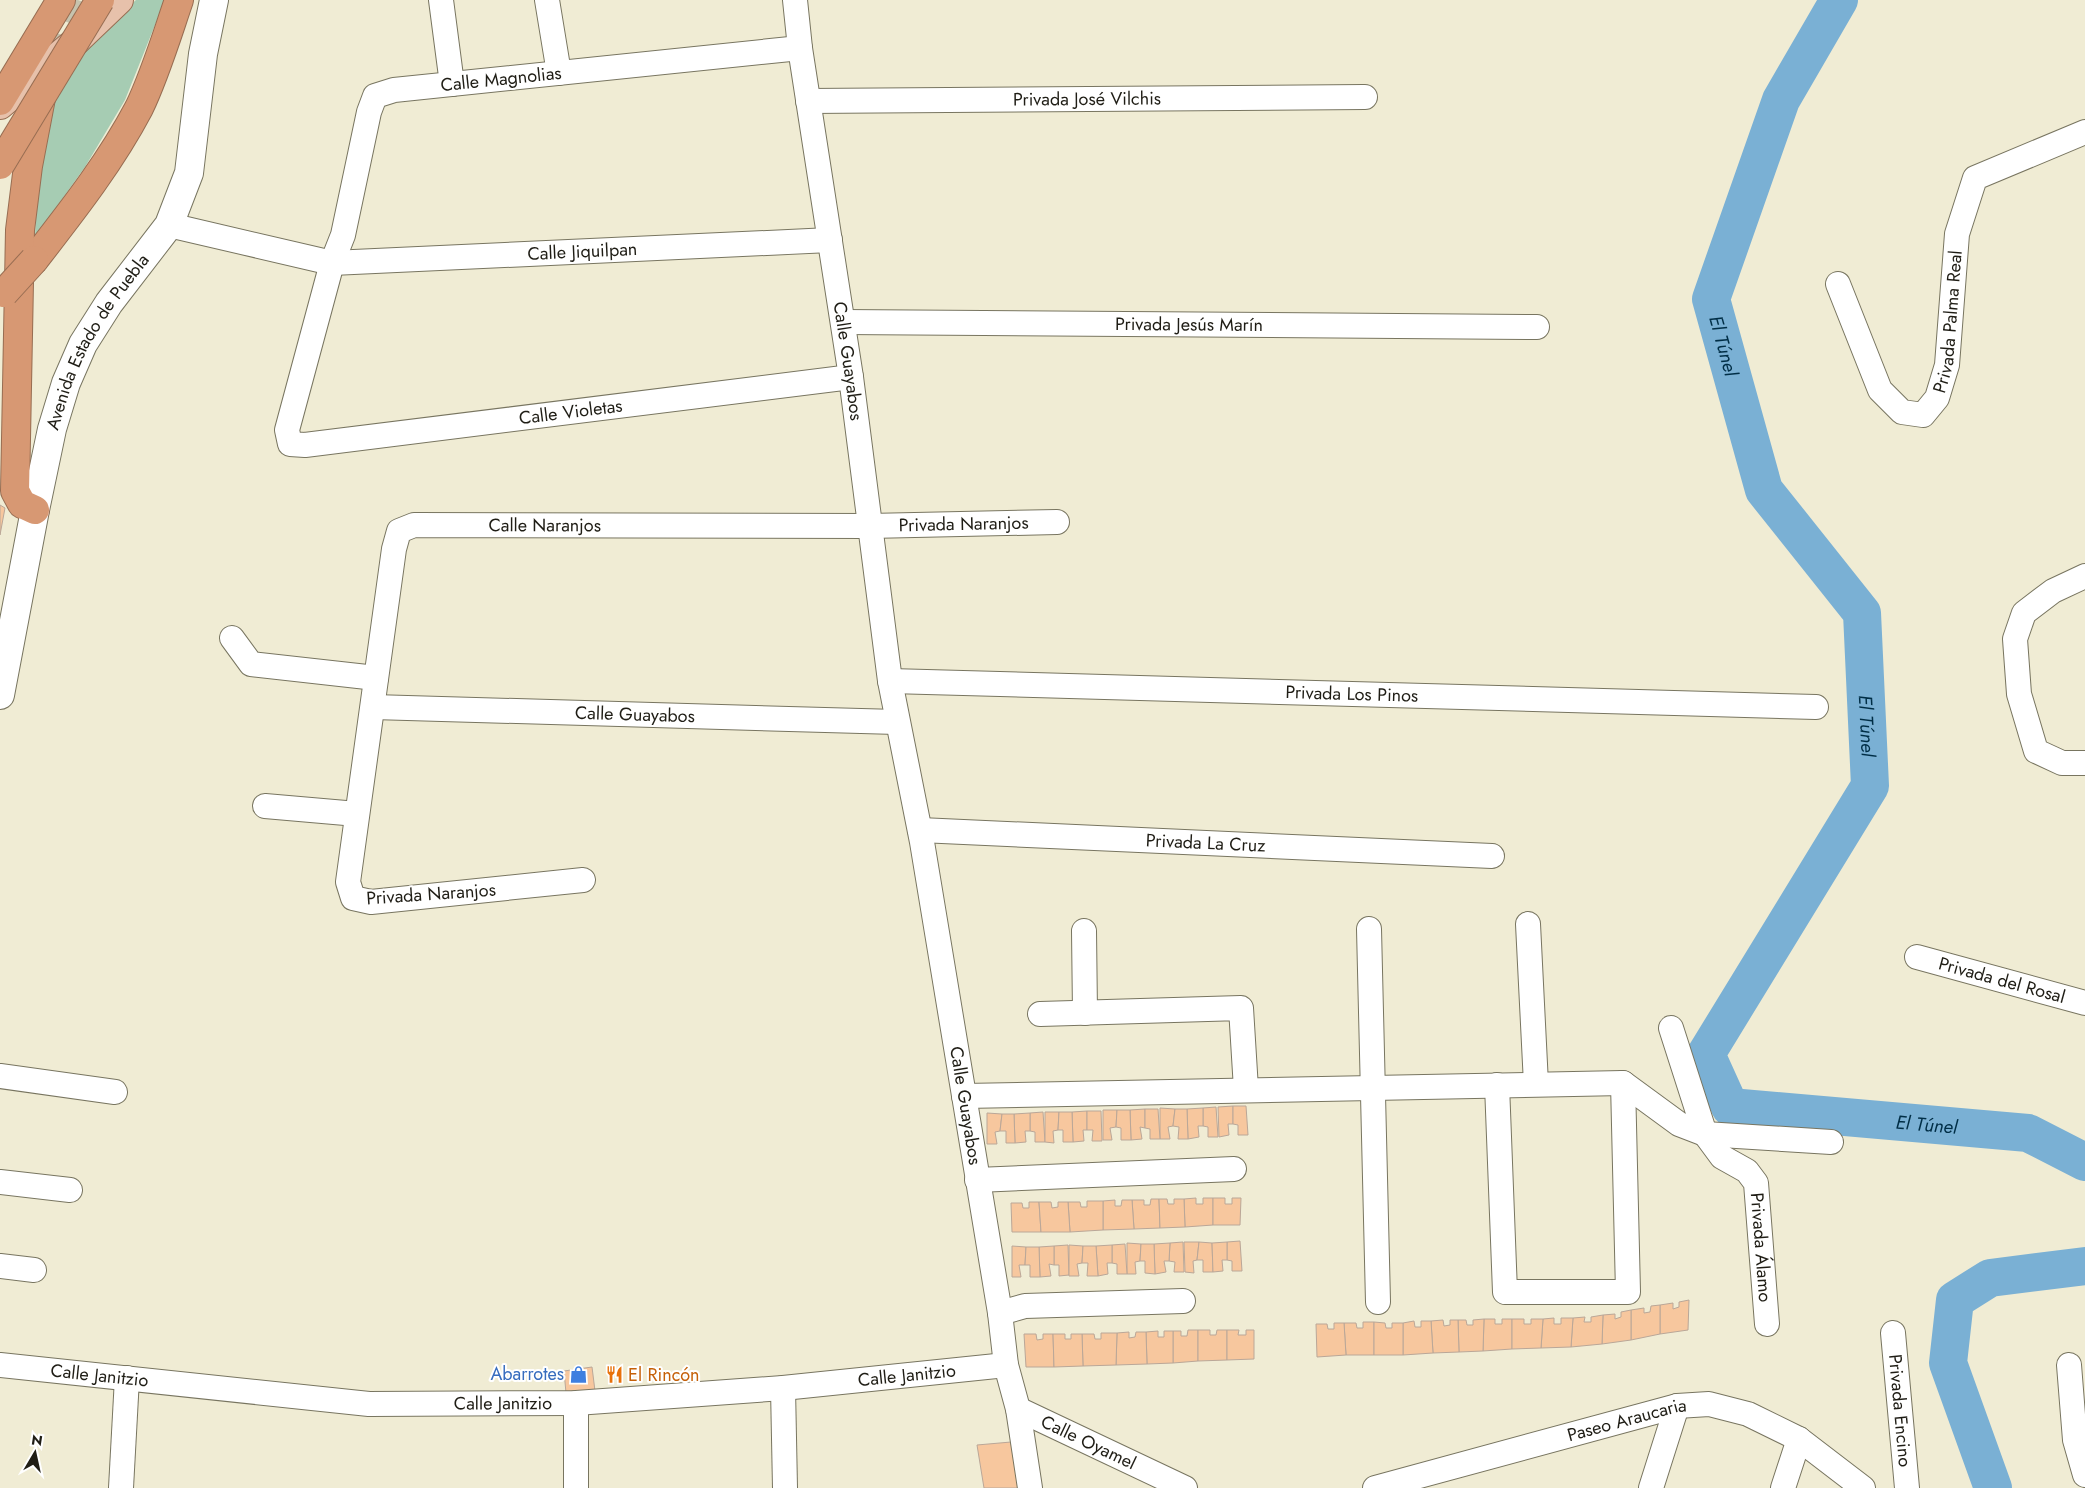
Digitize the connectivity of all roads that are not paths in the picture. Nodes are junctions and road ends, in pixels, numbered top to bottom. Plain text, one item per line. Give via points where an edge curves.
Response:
1 (61, 0) edge
2 (100, 0) edge
3 (119, 0) edge
4 (179, 0) edge
5 (214, 0) edge
6 (441, 0) edge
7 (547, 0) edge
8 (795, 0) edge
9 (800, 48) junction
10 (559, 73) junction
11 (452, 84) junction
12 (1365, 97) dead end
13 (808, 101) junction
14 (0, 103) edge
15 (2085, 132) edge
16 (0, 164) edge
17 (169, 224) junction
18 (830, 240) junction
19 (332, 263) junction
20 (1838, 284) dead end
21 (2, 296) edge
22 (843, 322) junction
23 (1537, 327) dead end
24 (851, 377) junction
25 (35, 510) junction
26 (1058, 522) dead end
27 (869, 526) junction
28 (2085, 576) edge
29 (232, 638) dead end
30 (376, 678) junction
31 (890, 681) junction
32 (0, 695) edge
33 (373, 707) junction
34 (1816, 707) dead end
35 (897, 722) junction
36 (2085, 763) edge
37 (265, 806) dead end
38 (357, 814) junction
39 (920, 830) junction
40 (1492, 856) dead end
41 (583, 880) dead end
42 (1528, 924) dead end
43 (1369, 929) dead end
44 (1084, 931) dead end
45 (1917, 957) dead end
46 (2085, 1003) edge
47 (1085, 1013) junction
48 (1040, 1014) dead end
49 (1670, 1028) dead end
50 (0, 1076) edge
51 (1623, 1083) junction
52 (1536, 1084) junction
53 (1497, 1085) junction
54 (1373, 1088) junction
55 (1246, 1089) junction
56 (115, 1092) dead end
57 (964, 1096) junction
58 (1706, 1134) junction
59 (1832, 1142) dead end
60 (1234, 1169) dead end
61 (977, 1180) junction
62 (0, 1182) edge
63 (70, 1190) dead end
64 (0, 1266) edge
65 (34, 1270) dead end
66 (1183, 1301) dead end
67 (1378, 1302) dead end
68 (1000, 1313) junction
69 (1767, 1324) dead end
70 (1893, 1333) dead end
71 (0, 1365) edge
72 (1006, 1365) junction
73 (2069, 1365) dead end
74 (127, 1378) junction
75 (783, 1388) junction
76 (576, 1403) junction
77 (1677, 1406) junction
78 (1018, 1409) junction
79 (1798, 1439) junction
80 (2085, 1475) edge
81 (120, 1488) edge
82 (576, 1488) edge
83 (785, 1488) edge
84 (1030, 1488) edge
85 (1185, 1488) edge
86 (1375, 1488) edge
87 (1651, 1488) edge
88 (1783, 1488) edge
89 (1864, 1488) edge
90 (1907, 1488) edge

1 - 14 highway
2 - 16 highway, bridge
3 - 14 main road
4 - 21 highway, bridge via 143,97 114,152 34,260
5 - 17 street, Avenida Estado de Puebla via 203,54 189,173
6 - 11 street
7 - 10 street
8 - 9 street, Calle Guayabos
9 - 10 street, Calle Magnolias
9 - 13 street, Calle Guayabos
10 - 11 street, Calle Magnolias
11 - 19 street, Calle Magnolias via 394,90 375,96 343,235
12 - 13 street, Privada José Vilchis
13 - 18 street, Calle Guayabos
15 - 20 street, Privada Palma Real via 1975,178 1957,234 1947,365 1937,398 1923,415 1902,412 1880,390
16 - 25 highway via 46,82 28,166 20,230 15,491 22,504
17 - 19 street, Calle Jiquilpan
17 - 25 street, Avenida Estado de Puebla via 109,303 83,344 66,383 52,429
18 - 19 street, Calle Jiquilpan
18 - 22 street, Calle Guayabos
19 - 24 street, Calle Violetas via 287,430 290,444 305,445
22 - 23 street, Privada Jesús Marín
22 - 24 street, Calle Guayabos
24 - 27 street, Calle Guayabos
25 - 32 street, Avenida Estado de Puebla
26 - 27 street, Privada Naranjos
27 - 30 street, Calle Naranjos via 414,525 399,531 394,548
27 - 31 street, Calle Guayabos
28 - 36 street via 2052,590 2024,613 2015,639 2019,694 2036,750 2062,764
29 - 30 street via 251,664
30 - 33 street, Calle Naranjos
31 - 34 street, Privada Los Pinos
31 - 35 street, Calle Guayabos
33 - 35 street, Calle Guayabos
33 - 38 street, Privada Naranjos
35 - 39 street, Calle Guayabos
37 - 38 street
38 - 41 street, Privada Naranjos via 348,882 353,898 371,902
39 - 40 street, Privada La Cruz
39 - 57 street, Calle Guayabos
42 - 52 street
43 - 54 street
44 - 47 street
45 - 46 street, Privada del Rosal
47 - 48 street
47 - 55 street via 1241,1008
49 - 58 street, Privada Álamo
50 - 56 street
51 - 52 street
51 - 53 street via 1628,1292 1505,1292
51 - 58 street via 1678,1124
52 - 53 street
53 - 54 street
54 - 55 street
54 - 67 street
55 - 57 street
57 - 61 street, Calle Guayabos
58 - 59 street
58 - 69 street, Privada Álamo via 1722,1157 1747,1171 1756,1183
60 - 61 street
61 - 68 street, Calle Guayabos
62 - 63 street
64 - 65 street
66 - 68 street via 1025,1306
68 - 72 street, Calle Guayabos
70 - 90 street, Privada Encino
71 - 74 street, Calle Janitzio
72 - 75 street, Calle Janitzio
72 - 78 street, Calle Guayabos
73 - 80 street via 2075,1440
74 - 76 street, Calle Janitzio via 369,1404
74 - 81 street
75 - 76 street, Calle Janitzio
75 - 83 street
76 - 82 street
77 - 79 street, Paseo Araucaria via 1709,1404 1748,1414
77 - 86 street, Paseo Araucaria
77 - 87 street
78 - 84 street, Calle Guayabos
78 - 85 street, Calle Oyamel
79 - 88 street
79 - 89 street, Paseo Araucaria

